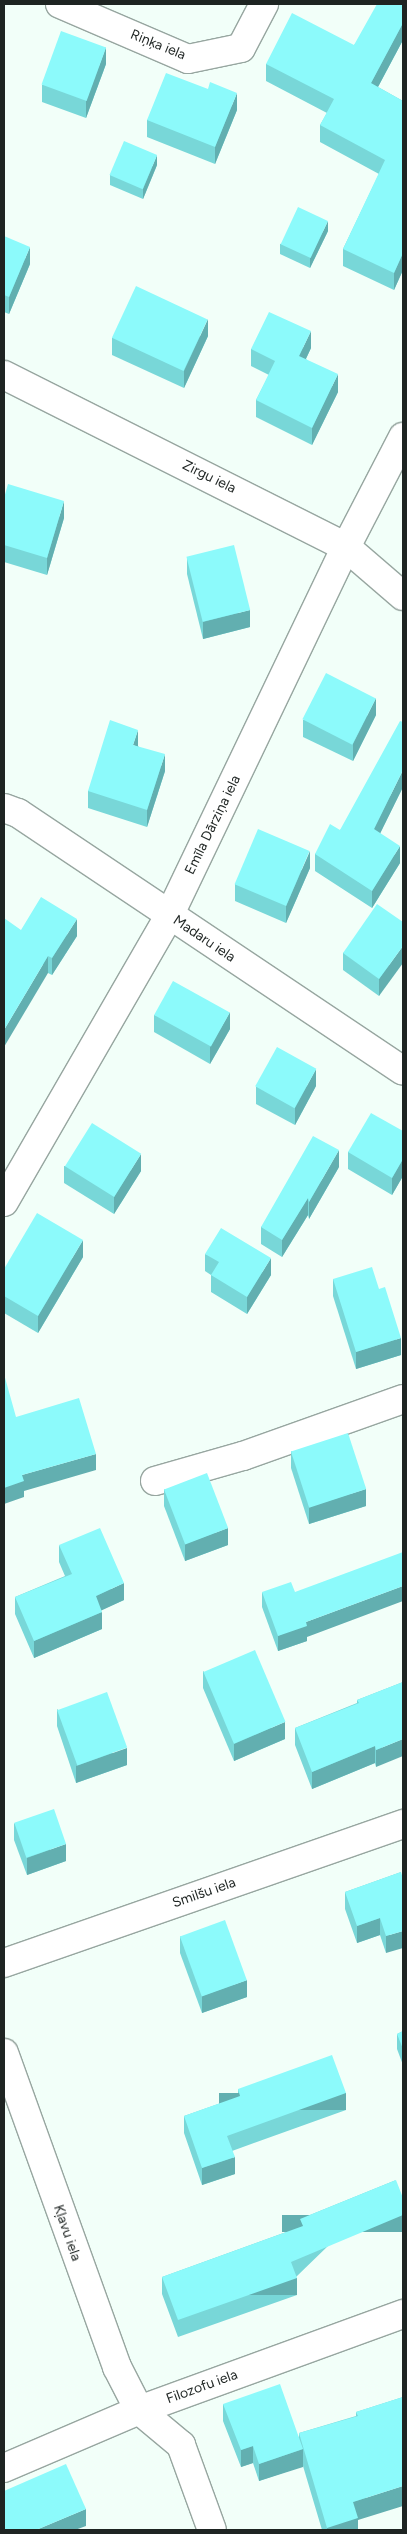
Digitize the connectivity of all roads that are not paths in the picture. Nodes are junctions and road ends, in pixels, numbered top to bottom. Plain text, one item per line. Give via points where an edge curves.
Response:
1 (60, 4) edge
2 (264, 4) edge
3 (4, 375) edge
4 (403, 437) edge
5 (346, 547) junction
6 (403, 596) edge
7 (4, 808) edge
8 (169, 916) junction
9 (403, 1071) edge
10 (4, 1202) edge
11 (403, 1399) edge
12 (155, 1480) dead end
13 (403, 1824) edge
14 (4, 1963) edge
15 (4, 2053) edge
16 (403, 2314) edge
17 (138, 2410) junction
18 (4, 2468) edge
19 (212, 2530) edge

1 - 2 street, Riņķa iela via 188,59 241,48
3 - 5 street, Zirgu iela
4 - 5 street, Emīla Dārziņa iela
5 - 6 street, Zirgu iela
5 - 8 street, Emīla Dārziņa iela
7 - 8 street, Madaru iela via 18,814
8 - 9 street, Madaru iela
8 - 10 street, Emīla Dārziņa iela
11 - 12 street via 243,1456
13 - 14 street, Smilšu iela
15 - 17 street, Kļavu iela via 89,2293 117,2367
16 - 17 street, Filozofu iela
17 - 18 street, Filozofu iela
17 - 19 street via 180,2446

